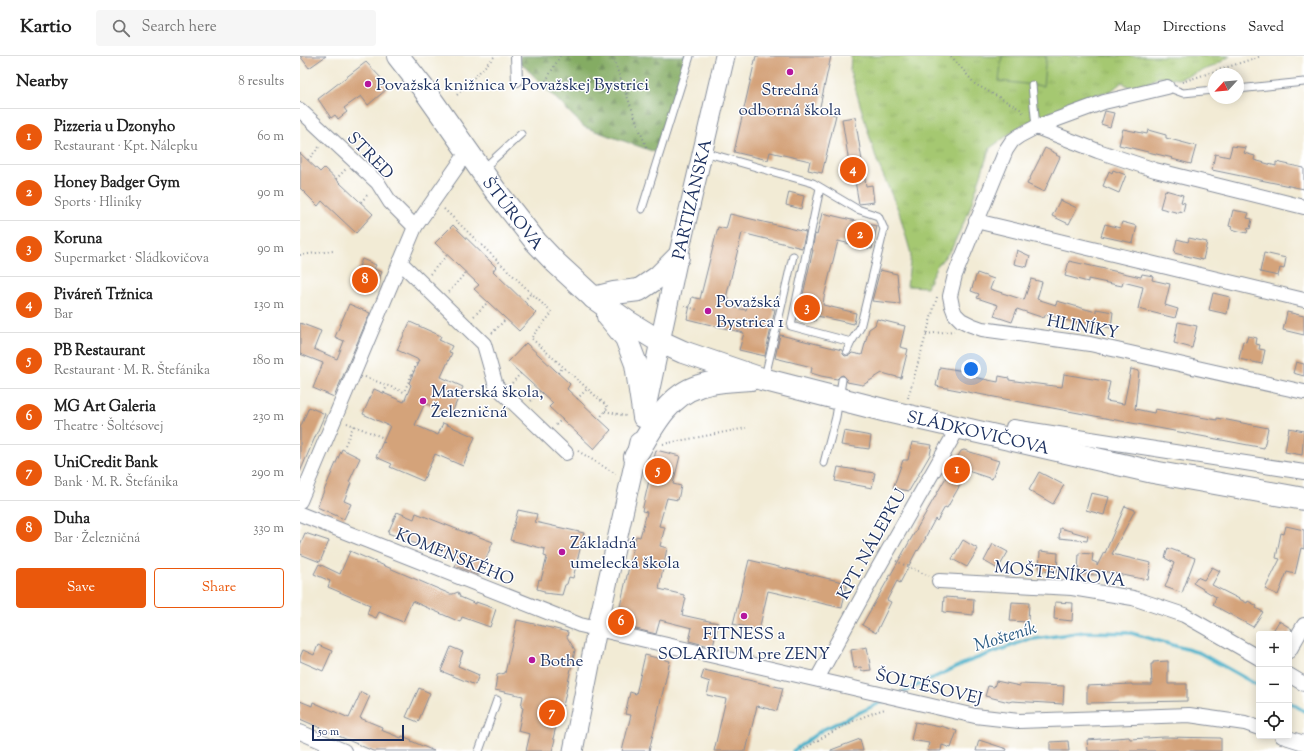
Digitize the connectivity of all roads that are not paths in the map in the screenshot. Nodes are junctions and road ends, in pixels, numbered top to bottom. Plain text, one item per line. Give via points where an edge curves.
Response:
1 (398, 56) edge
2 (516, 56) edge
3 (690, 56) edge
4 (725, 56) edge
5 (517, 81) dead end
6 (1304, 82) edge
7 (1032, 85) dead end
8 (1167, 87) joint
9 (1244, 88) edge
10 (1208, 91) edge
11 (300, 110) edge
12 (1036, 127) junction
13 (521, 134) dead end
14 (468, 151) junction
15 (702, 152) junction
16 (481, 171) junction
17 (820, 188) junction
18 (1304, 207) edge
19 (642, 208) dead end
20 (976, 220) junction
21 (415, 227) junction
22 (793, 256) dead end
23 (678, 258) junction
24 (400, 262) junction
25 (594, 298) junction
26 (1304, 300) edge
27 (659, 341) junction
28 (851, 342) junction
29 (847, 352) dead end
30 (763, 379) junction
31 (841, 390) junction
32 (1304, 392) edge
33 (635, 417) junction
34 (958, 428) junction
35 (1007, 432) junction
36 (566, 452) road end
37 (635, 457) junction
38 (824, 464) dead end
39 (1304, 472) edge
40 (1304, 499) edge
41 (300, 501) edge
42 (300, 514) edge
43 (939, 581) road end
44 (1304, 625) edge
45 (597, 630) junction
46 (1292, 646) edge
47 (1256, 656) edge
48 (1292, 678) edge
49 (817, 679) junction
50 (1304, 684) edge
51 (497, 700) dead end
52 (1256, 727) edge
53 (300, 732) edge
54 (1290, 739) edge
55 (1304, 744) edge
56 (344, 751) edge
57 (479, 751) edge
58 (573, 751) edge

1 - 14 main road, ŠTÚROVA
2 - 5 street
3 - 19 lane
4 - 15 main road, PARTIZÁNSKA
6 - 9 lane
7 - 12 lane
8 - 10 lane via 1183,93
8 - 12 street, HLINÍKY via 1104,102
11 - 21 street, STRED via 378,183 390,202
12 - 18 street via 1155,170
12 - 20 street, HLINÍKY via 1019,136 1006,150
13 - 16 lane
14 - 16 main road, ŠTÚROVA
14 - 21 street
15 - 17 lane via 813,183
15 - 23 main road, PARTIZÁNSKA
16 - 25 main road, ŠTÚROVA via 536,242
17 - 28 lane via 857,209 878,216 884,229 860,328
17 - 28 lane via 791,326
20 - 26 street
20 - 32 street, HLINÍKY via 955,274 950,296 952,306 961,320 982,329 1090,344
21 - 24 street
22 - 30 lane
23 - 25 main road via 658,277 639,290
23 - 27 main road, PARTIZÁNSKA
24 - 36 street via 483,342 496,386
24 - 41 street
25 - 27 main road, ŠTÚROVA via 622,319
25 - 33 main road via 626,338 636,364
27 - 30 main road, SLÁDKOVIČOVA via 683,352
27 - 33 main road, PARTIZÁNSKA
28 - 29 lane
30 - 31 main road, SLÁDKOVIČOVA
30 - 37 main road via 722,381 688,391 664,411
31 - 34 main road, SLÁDKOVIČOVA
31 - 38 lane
33 - 37 main road, PARTIZÁNSKA
34 - 35 main road, SLÁDKOVIČOVA
34 - 49 street, KPT. NÁLEPKU
35 - 39 street, SLÁDKOVIČOVA
35 - 40 main road, SLÁDKOVIČOVA via 1153,472
37 - 45 main road, PARTIZÁNSKA
42 - 45 street, KOMENSKÉHO
43 - 47 street, MOŠTENÍKOVA via 1072,588 1133,598 1184,615
44 - 46 street
45 - 49 street, ŠOLTÉSOVEJ
45 - 58 main road, PARTIZÁNSKA
48 - 50 street
49 - 52 street, ŠOLTÉSOVEJ via 975,716 1019,721 1189,715
51 - 57 lane
53 - 56 street
54 - 55 street

